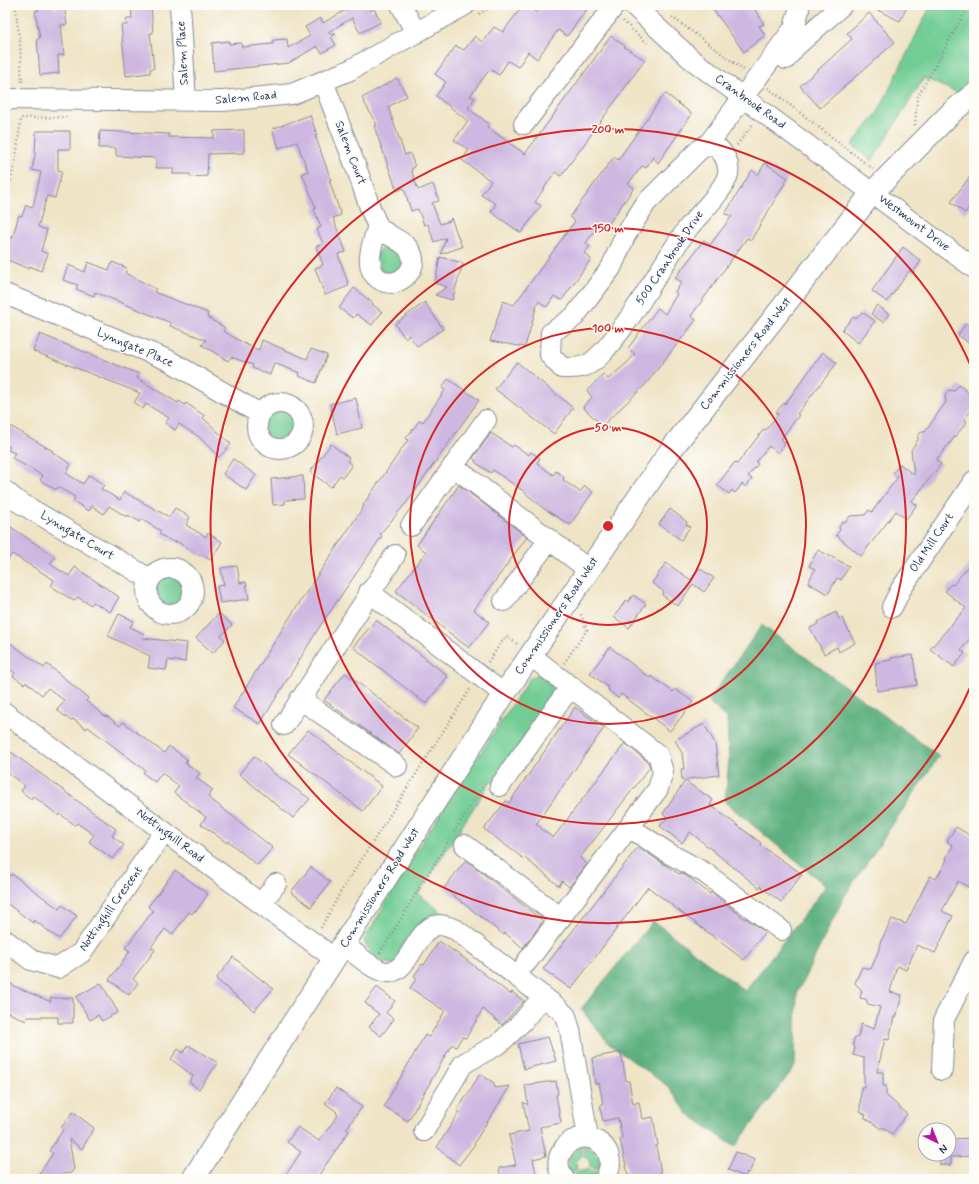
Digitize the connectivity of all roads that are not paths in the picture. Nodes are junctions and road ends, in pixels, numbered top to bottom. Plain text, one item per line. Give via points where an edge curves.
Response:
1 (180, 5) edge
2 (401, 5) edge
3 (465, 5) edge
4 (796, 8) edge
5 (623, 9) edge
6 (836, 10) edge
7 (416, 33) junction
8 (323, 81) junction
9 (761, 83) junction
10 (974, 94) edge
11 (5, 99) edge
12 (186, 101) junction
13 (748, 101) junction
14 (524, 124) dead end
15 (718, 146) junction
16 (879, 186) junction
17 (378, 226) dead end
18 (974, 268) edge
19 (5, 294) edge
20 (260, 414) dead end
21 (486, 420) dead end
22 (453, 466) junction
23 (974, 481) edge
24 (5, 491) edge
25 (411, 526) dead end
26 (549, 540) junction
27 (395, 555) dead end
28 (589, 570) junction
29 (150, 580) dead end
30 (369, 592) junction
31 (504, 601) dead end
32 (892, 607) dead end
33 (530, 655) junction
34 (563, 680) junction
35 (504, 694) junction
36 (300, 699) junction
37 (5, 713) edge
38 (284, 725) dead end
39 (397, 766) dead end
40 (492, 784) road end
41 (629, 827) junction
42 (164, 832) junction
43 (465, 845) dead end
44 (276, 884) dead end
45 (262, 904) junction
46 (561, 918) junction
47 (781, 930) dead end
48 (5, 940) edge
49 (339, 952) junction
50 (974, 961) edge
51 (526, 963) dead end
52 (543, 996) junction
53 (942, 1070) dead end
54 (424, 1131) dead end
55 (588, 1137) junction
56 (193, 1179) edge
57 (564, 1179) edge
58 (605, 1179) edge

1 - 12 street, Salem Place
2 - 7 street
3 - 7 street, Salem Road
4 - 6 street
4 - 9 street via 794,28
5 - 13 street, Cranbrook Road
5 - 14 street
6 - 9 street via 795,47
7 - 8 street, Salem Road via 350,70
8 - 12 street, Salem Road via 292,94 223,101
8 - 17 street, Salem Court
9 - 13 street
10 - 16 main road, Commissioners Road West via 952,112
11 - 12 street, Salem Road
13 - 15 street
13 - 16 street, Cranbrook Road
15 - 15 street, 500 Cranbrook Drive via 698,151 646,202 625,236 611,268 574,317 551,333 550,355 562,368 579,368 589,364 612,341 684,234 713,199 728,176 728,163
16 - 18 street, Westmount Drive
16 - 28 main road, Commissioners Road West via 673,447
19 - 20 street, Lynngate Place via 168,360
21 - 22 street
22 - 25 street
22 - 26 street
23 - 32 street, Old Mill Court via 901,589
24 - 29 street, Lynngate Court via 17,501
26 - 28 street
26 - 31 street
27 - 30 street
28 - 33 main road, Commissioners Road West
30 - 35 street
30 - 36 street
33 - 34 street
33 - 35 main road, Commissioners Road West
34 - 40 street
34 - 41 street via 658,755 663,772 658,789
35 - 49 main road, Commissioners Road West
36 - 38 street
36 - 39 street
37 - 42 street, Nottinghill Road
41 - 46 street
41 - 47 street via 705,873
42 - 45 street, Nottinghill Road
42 - 48 street, Nottinghill Crescent via 81,953 58,968 31,960
43 - 46 street
44 - 45 street
45 - 49 street, Nottinghill Road
46 - 51 street
49 - 52 street, Nottinghill Road via 380,970 394,971 405,963 426,931 439,925 455,929
49 - 56 main road, Commissioners Road West
50 - 53 street via 944,1019
52 - 54 street via 523,1022 500,1043 463,1064
52 - 55 street via 566,1016
55 - 57 street via 570,1141 564,1147 558,1164
55 - 58 street via 595,1139 607,1150 610,1165

